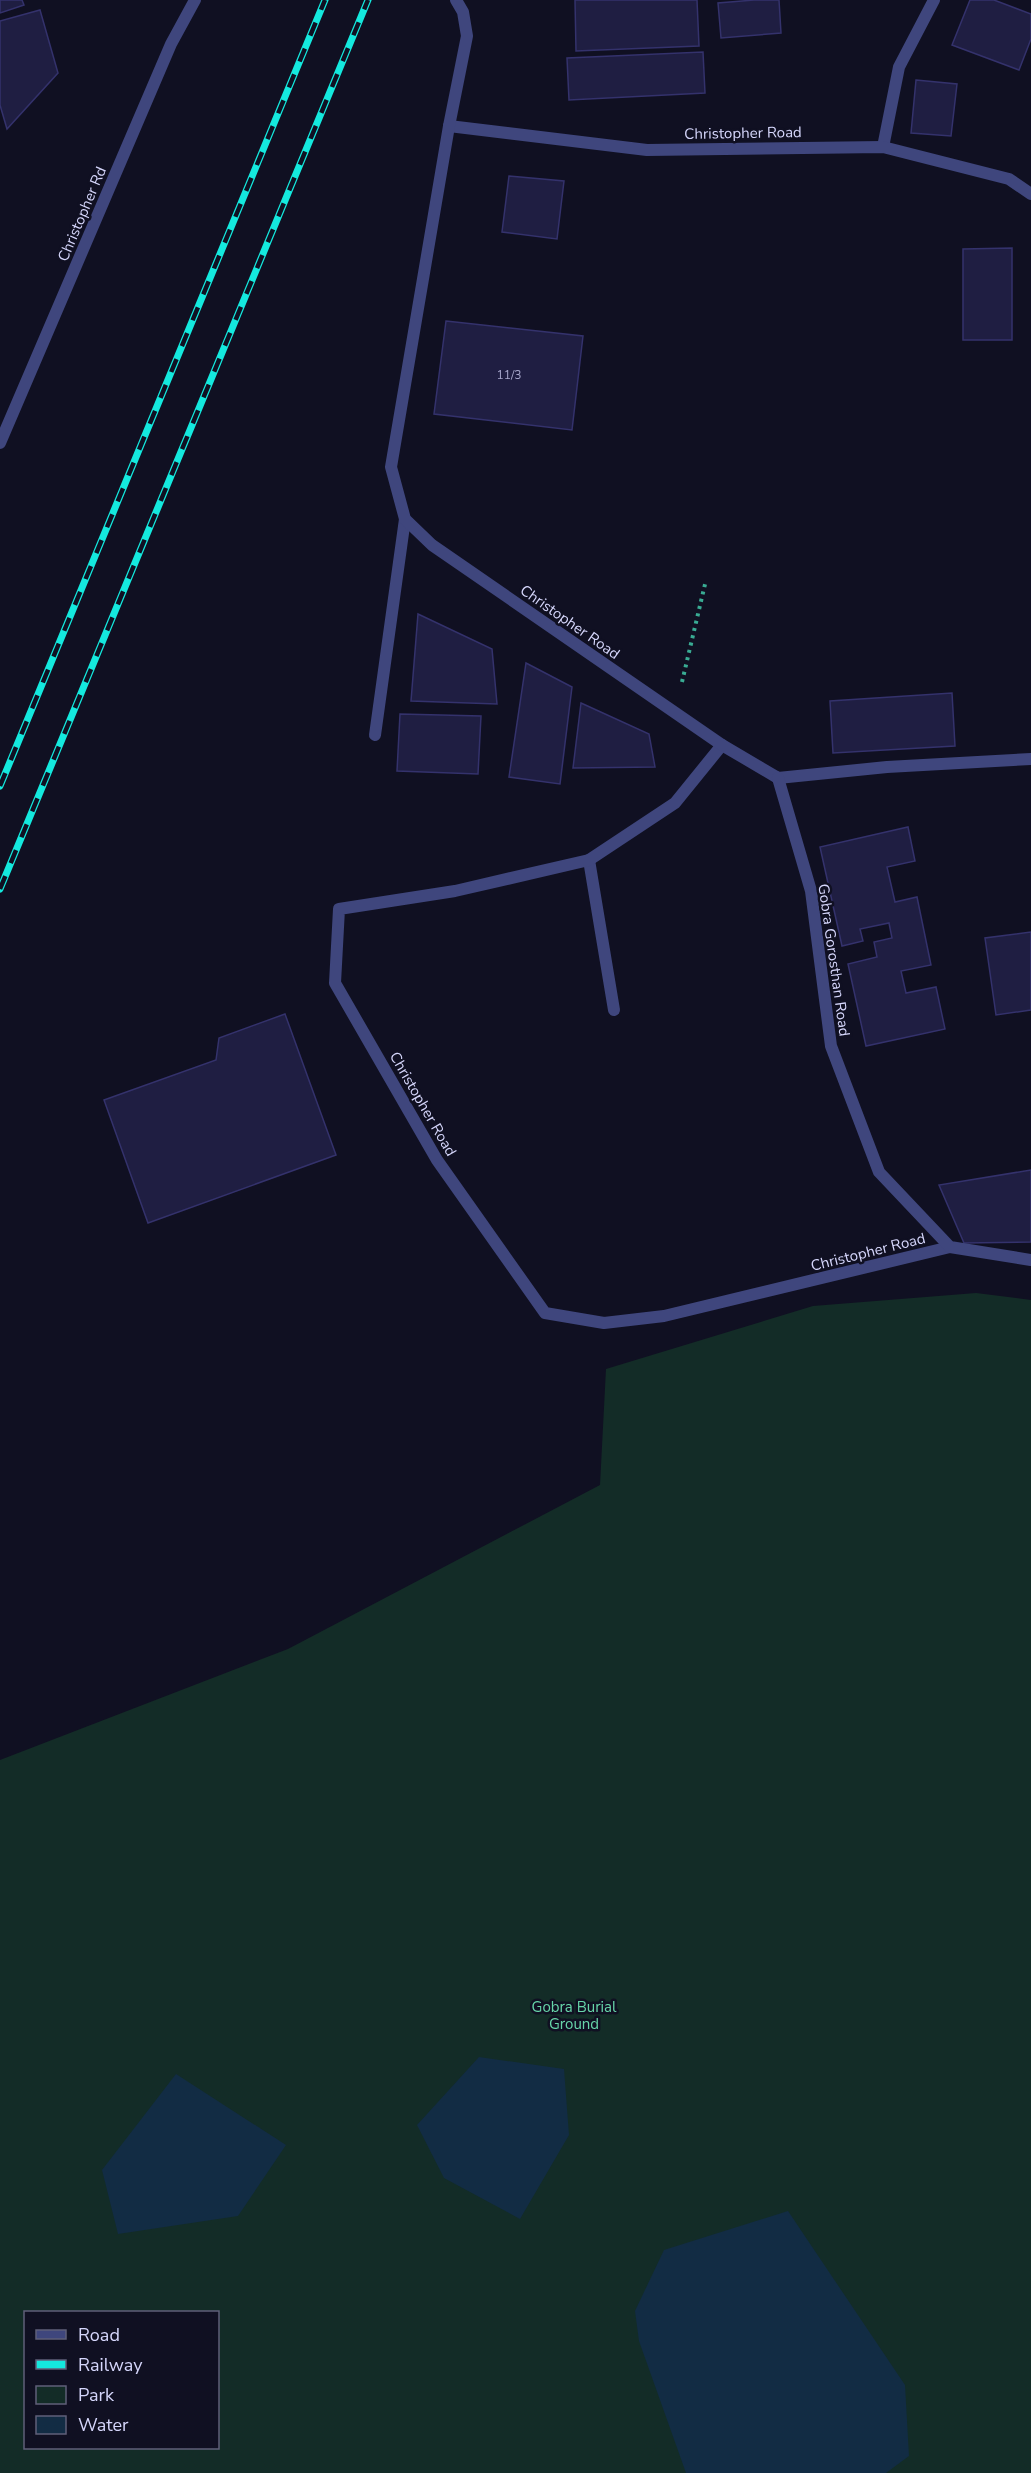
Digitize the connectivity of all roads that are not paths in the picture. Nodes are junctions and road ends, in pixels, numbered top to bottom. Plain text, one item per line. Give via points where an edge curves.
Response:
1 (195, 0) edge
2 (456, 0) edge
3 (934, 0) edge
4 (448, 126) junction
5 (883, 147) junction
6 (1031, 194) edge
7 (0, 443) edge
8 (405, 519) junction
9 (375, 735) dead end
10 (722, 745) junction
11 (1031, 759) edge
12 (777, 778) junction
13 (590, 860) junction
14 (614, 1010) dead end
15 (950, 1247) junction
16 (1031, 1260) edge

1 - 7 street, Christopher Rd via 171,44
2 - 4 street via 463,12 467,36
3 - 5 street via 899,67
4 - 5 street, Christopher Road via 647,150
4 - 8 street via 391,467
5 - 6 street, Christopher Road via 1009,179
8 - 9 street
8 - 10 street, Christopher Road via 432,545
10 - 12 street, Christopher Road
10 - 13 street, Christopher Road via 675,803
11 - 12 street via 887,766
12 - 15 street, Gobra Gorosthan Road via 811,891 831,1046 879,1172
13 - 14 street
13 - 15 street, Christopher Road via 455,891 339,909 335,983 436,1160 545,1313 604,1323 664,1316
15 - 16 street

